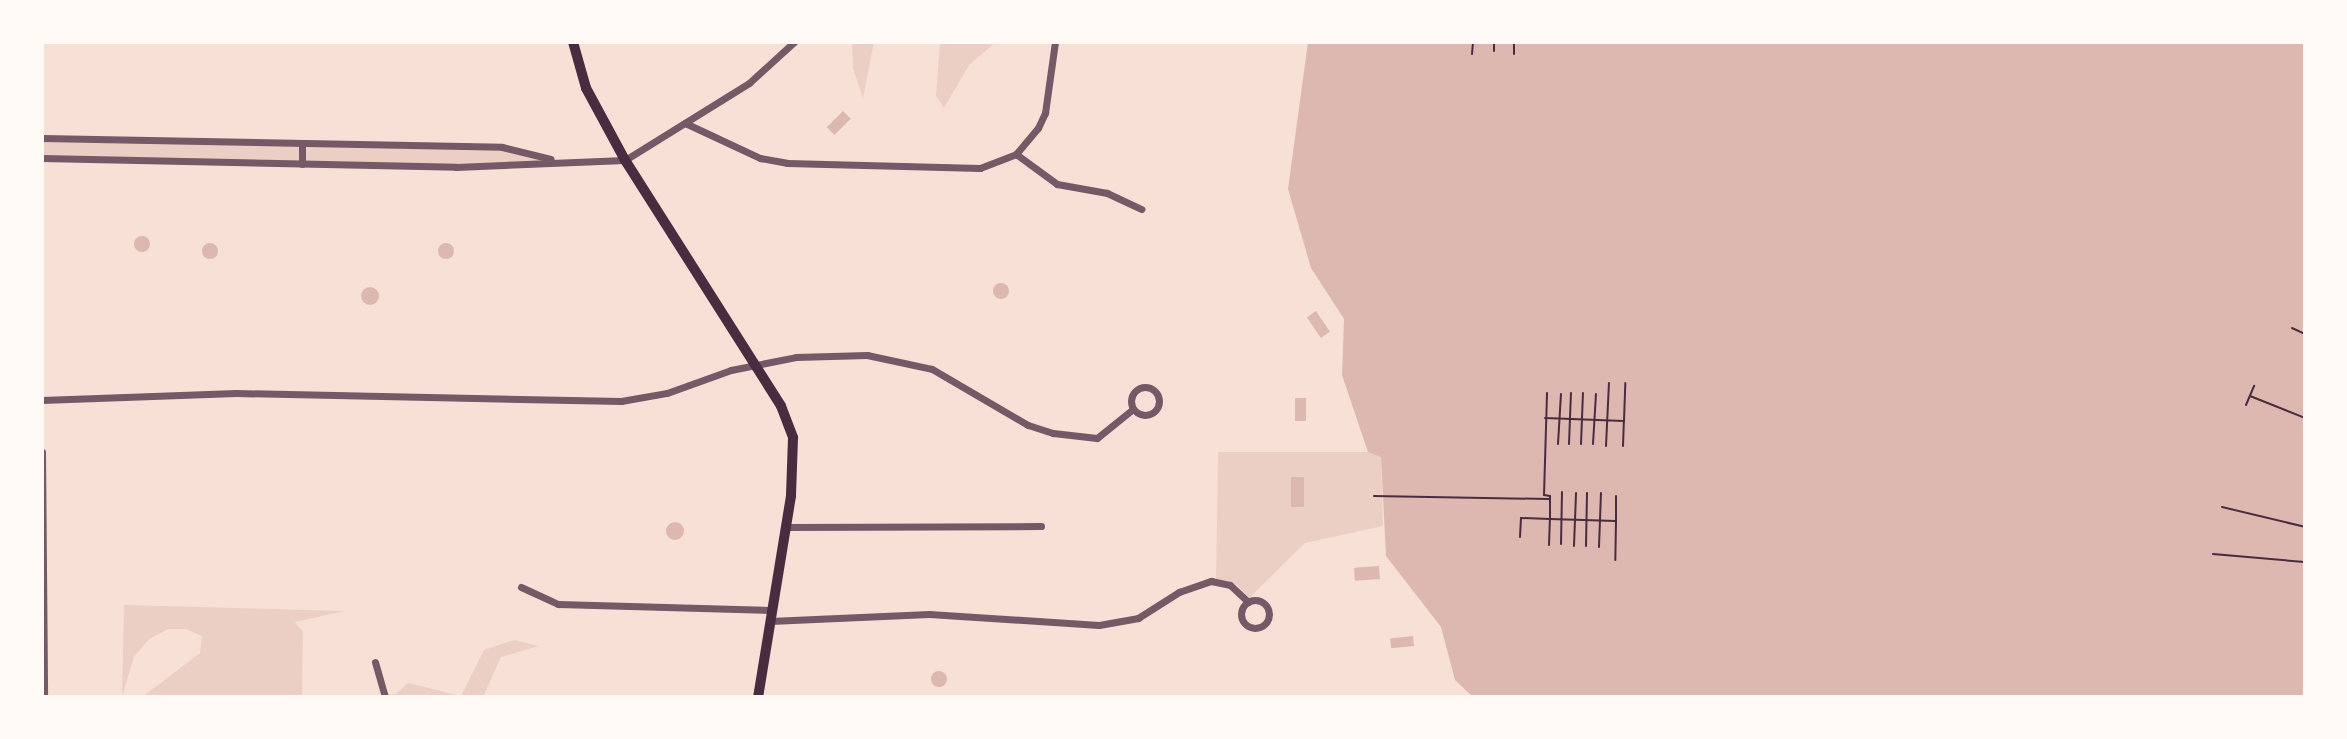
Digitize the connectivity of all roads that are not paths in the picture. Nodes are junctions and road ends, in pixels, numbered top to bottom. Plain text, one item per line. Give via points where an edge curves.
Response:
1 (573, 42) edge
2 (794, 42) edge
3 (1055, 42) edge
4 (685, 123) junction
5 (42, 138) edge
6 (302, 143) junction
7 (1016, 154) junction
8 (42, 158) edge
9 (555, 159) junction
10 (625, 160) junction
11 (302, 164) junction
12 (1142, 209) dead end
13 (755, 365) junction
14 (42, 400) edge
15 (1133, 409) junction
16 (42, 452) edge
17 (1041, 526) dead end
18 (787, 527) junction
19 (521, 587) dead end
20 (1248, 602) junction
21 (772, 610) junction
22 (770, 621) junction
23 (375, 662) dead end
24 (44, 697) edge
25 (385, 697) edge
26 (758, 697) edge

1 - 10 main road via 586,88
2 - 4 street via 770,68
3 - 7 street via 1045,113
4 - 7 street via 760,158 787,163 956,170 994,165
4 - 10 street
5 - 6 street
6 - 9 street via 502,147
6 - 11 street
7 - 12 street via 1057,184 1107,193
8 - 11 street
9 - 10 street
9 - 11 street via 501,167
10 - 13 main road
13 - 14 street via 667,393 621,401 236,393
13 - 15 street via 819,354 901,359 954,379 1028,425 1086,439 1121,423
13 - 18 main road via 781,406 793,438
15 - 15 street via 1140,415 1154,412 1159,400 1156,392 1138,388 1130,400
16 - 24 street
17 - 18 street
18 - 21 main road
19 - 21 street via 558,604
20 - 20 street via 1241,613 1243,623 1260,628 1269,617 1268,608 1261,602
20 - 22 street via 1230,585 1211,581 1179,593 1138,618 1099,625 929,614
21 - 22 main road
22 - 26 main road
23 - 25 street

